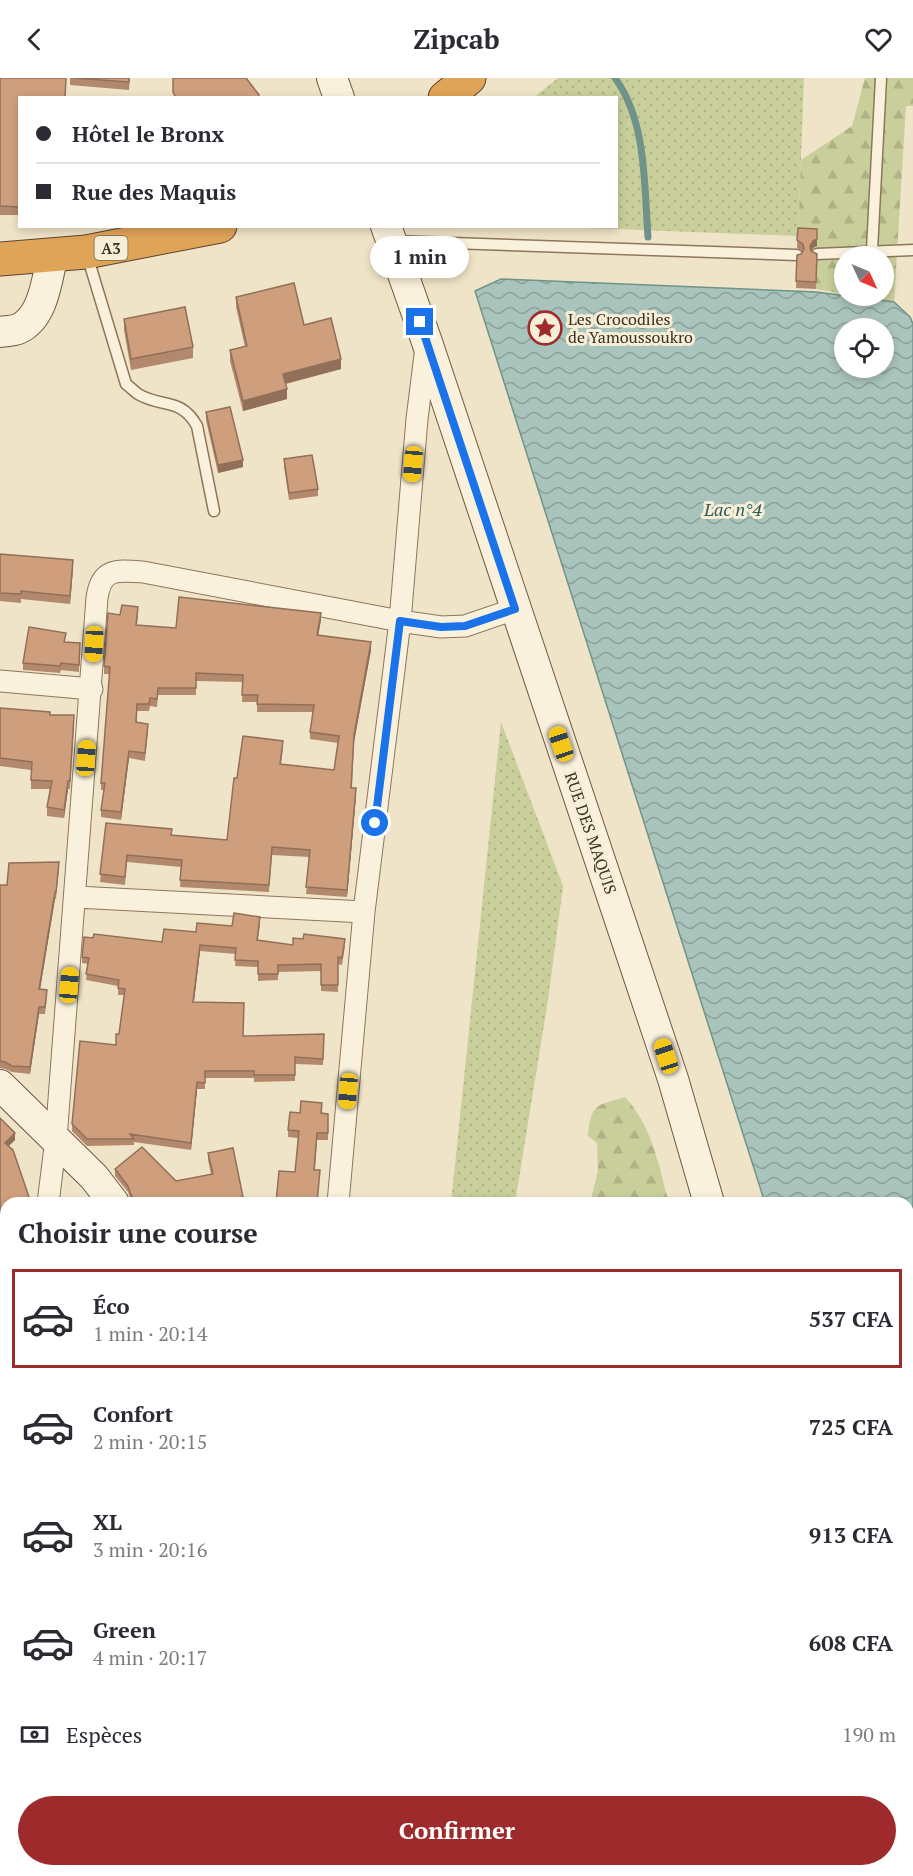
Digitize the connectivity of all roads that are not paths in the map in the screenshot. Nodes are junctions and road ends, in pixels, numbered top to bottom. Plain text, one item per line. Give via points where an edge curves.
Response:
1 (332, 78) edge
2 (469, 78) edge
3 (881, 78) edge
4 (338, 96) edge
5 (447, 96) edge
6 (210, 228) edge
7 (388, 234) edge
8 (872, 246) edge
9 (894, 250) edge
10 (913, 250) edge
11 (86, 252) junction
12 (834, 253) edge
13 (53, 254) junction
14 (817, 254) edge
15 (797, 255) edge
16 (0, 259) edge
17 (0, 332) edge
18 (427, 342) junction
19 (214, 511) dead end
20 (515, 609) junction
21 (400, 621) junction
22 (0, 681) edge
23 (92, 689) junction
24 (76, 897) junction
25 (364, 912) junction
26 (0, 1085) edge
27 (56, 1139) junction
28 (49, 1197) edge
29 (109, 1197) edge
30 (339, 1197) edge
31 (707, 1197) edge

1 - 4 street
2 - 5 highway
3 - 8 lane
6 - 11 highway, A3
7 - 15 lane
7 - 18 street, RUE DES MAQUIS
9 - 10 lane
11 - 13 highway, A3
11 - 19 lane via 126,384 139,395 184,409 192,418 197,426
12 - 14 lane
13 - 16 highway, A3
13 - 17 street via 32,318 17,330
18 - 20 street, RUE DES MAQUIS
18 - 21 street
20 - 21 street via 465,626
20 - 31 street, RUE DES MAQUIS via 669,1067
21 - 23 street via 119,570 104,577 99,585
21 - 25 street
22 - 23 street
23 - 24 street
24 - 25 street
24 - 27 street
25 - 30 street
26 - 27 street
27 - 28 street
27 - 29 street

